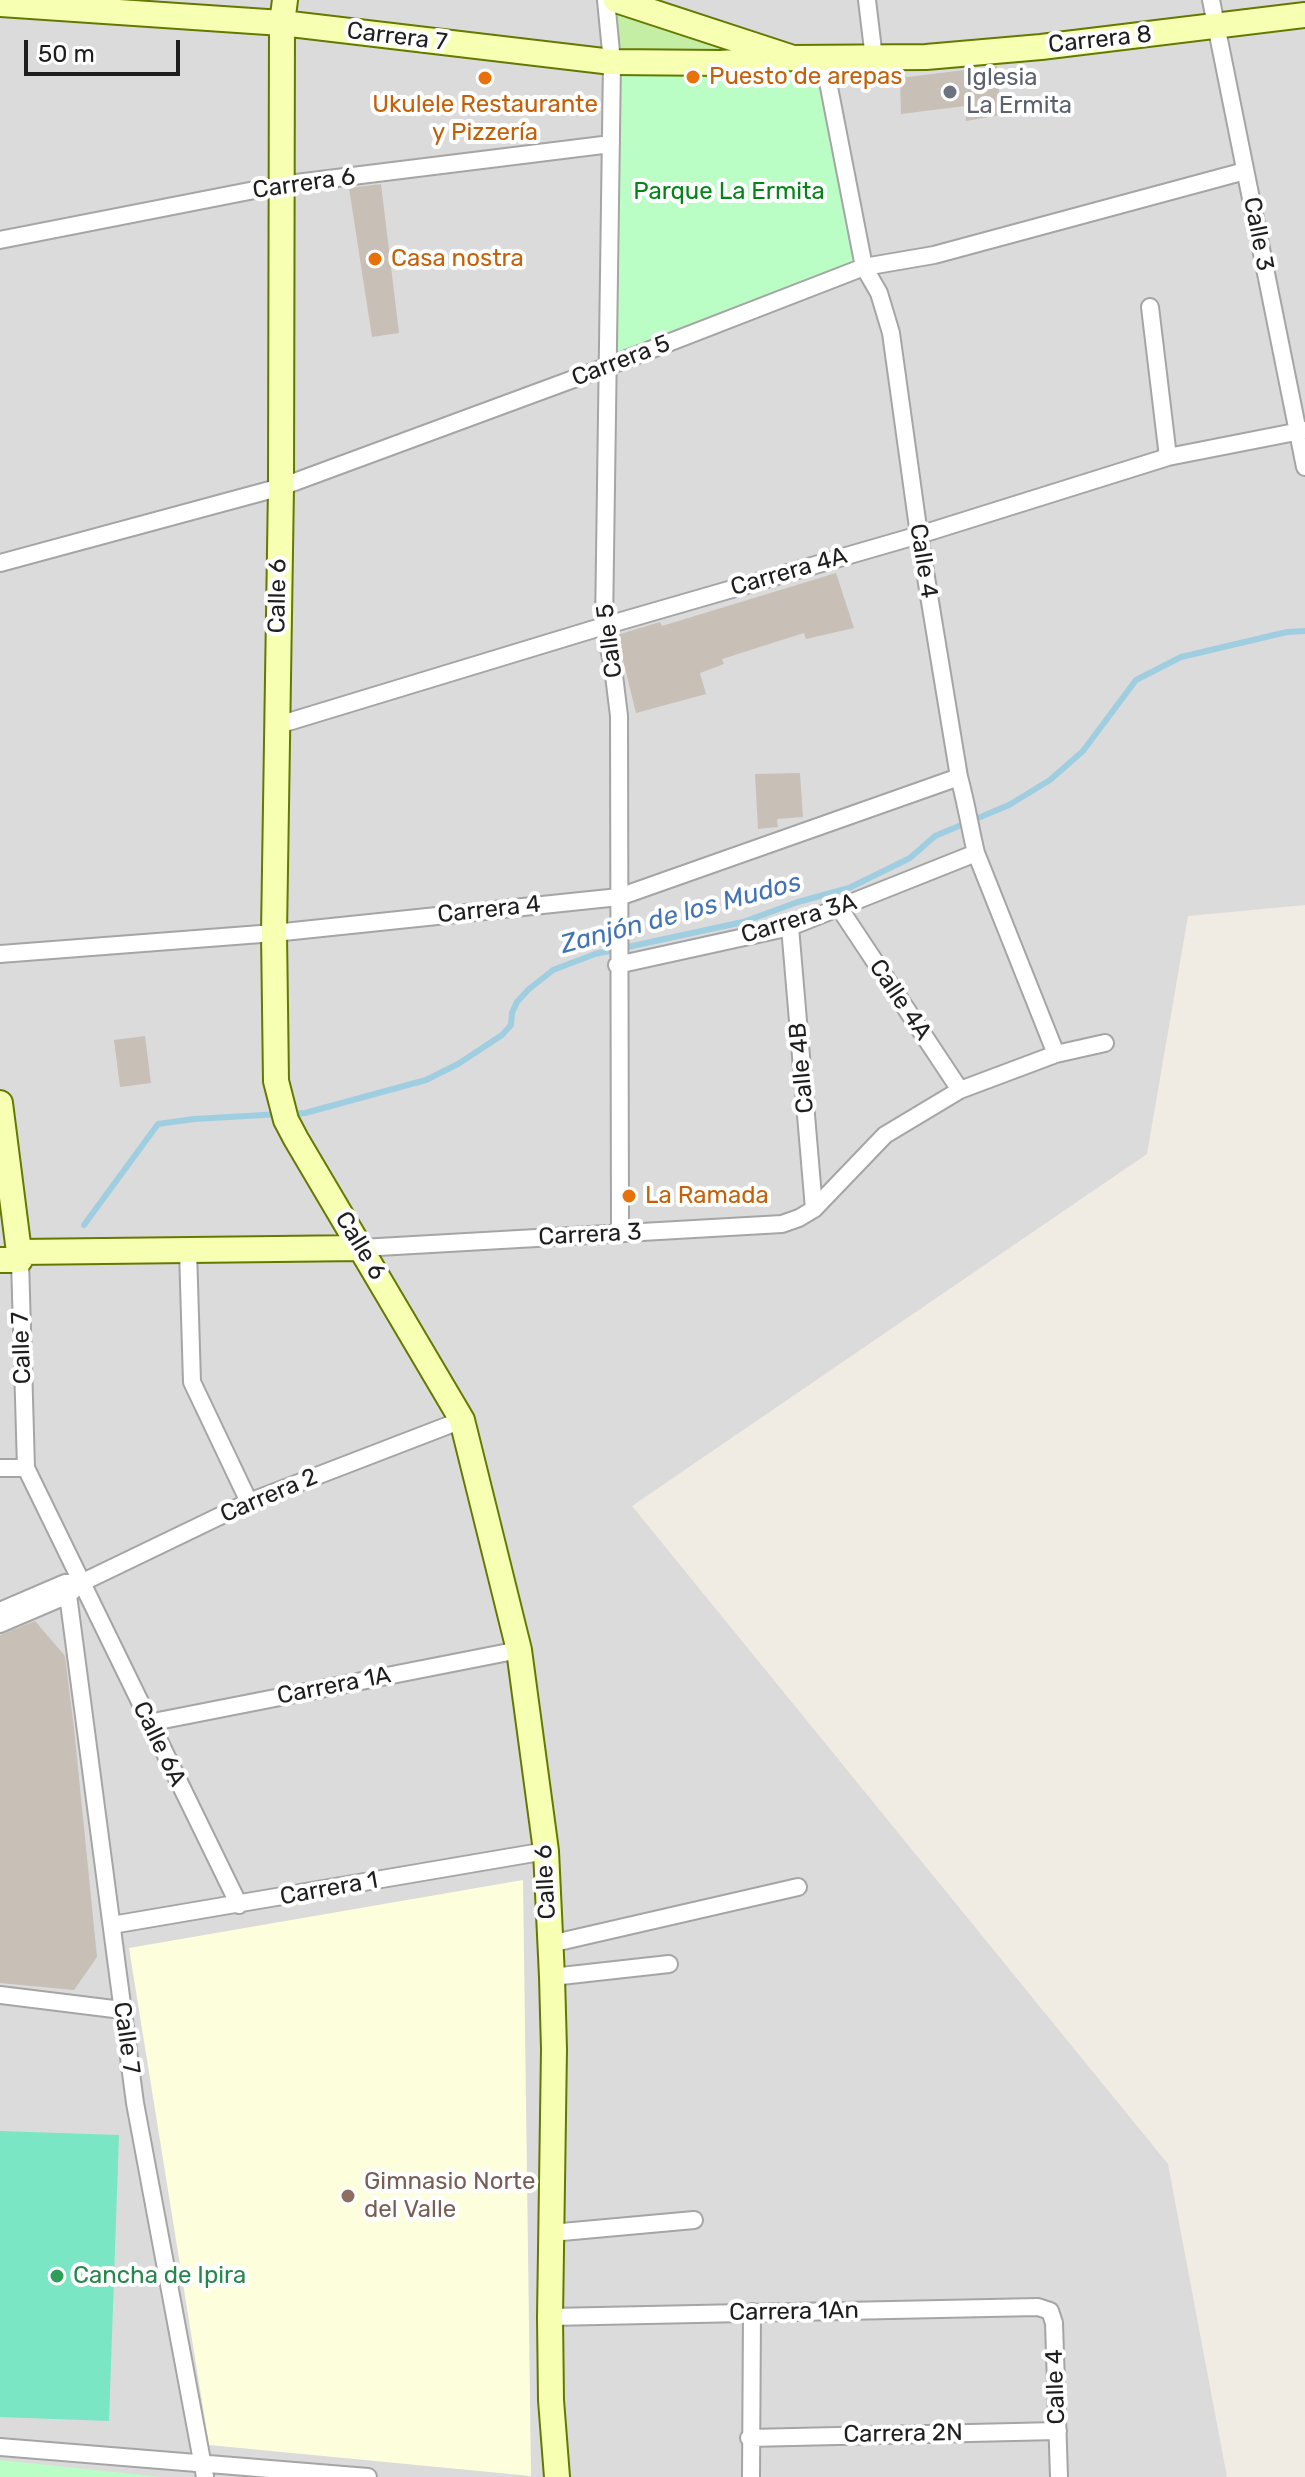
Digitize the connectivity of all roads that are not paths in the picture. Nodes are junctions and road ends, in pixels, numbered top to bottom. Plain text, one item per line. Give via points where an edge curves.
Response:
1 (606, 0) edge
2 (616, 0) edge
3 (867, 0) edge
4 (1211, 0) edge
5 (0, 4) edge
6 (284, 12) edge
7 (1305, 15) edge
8 (1216, 27) junction
9 (793, 58) junction
10 (831, 58) junction
11 (874, 58) junction
12 (612, 62) junction
13 (611, 144) junction
14 (1245, 171) junction
15 (280, 185) junction
16 (0, 240) edge
17 (864, 267) junction
18 (1150, 307) dead end
19 (606, 367) junction
20 (1301, 430) edge
21 (1168, 457) junction
22 (1305, 467) edge
23 (281, 487) junction
24 (919, 535) junction
25 (0, 563) edge
26 (604, 626) junction
27 (275, 726) junction
28 (959, 777) junction
29 (974, 846) junction
30 (619, 897) junction
31 (840, 909) junction
32 (790, 927) junction
33 (274, 933) junction
34 (0, 954) edge
35 (618, 962) junction
36 (1105, 1043) dead end
37 (1056, 1054) junction
38 (960, 1090) junction
39 (0, 1103) edge
40 (814, 1209) junction
41 (620, 1233) junction
42 (361, 1248) junction
43 (188, 1250) junction
44 (11, 1252) edge
45 (462, 1420) junction
46 (0, 1468) edge
47 (26, 1468) junction
48 (249, 1502) junction
49 (81, 1583) junction
50 (68, 1595) junction
51 (0, 1611) edge
52 (0, 1624) edge
53 (519, 1650) junction
54 (148, 1723) junction
55 (546, 1851) junction
56 (798, 1887) dead end
57 (239, 1905) junction
58 (112, 1925) junction
59 (550, 1944) junction
60 (669, 1964) dead end
61 (552, 1977) junction
62 (0, 1995) edge
63 (122, 2010) junction
64 (694, 2220) dead end
65 (551, 2233) junction
66 (1038, 2307) joint
67 (752, 2312) junction
68 (550, 2317) junction
69 (1058, 2431) junction
70 (749, 2438) junction
71 (0, 2447) edge
72 (204, 2470) edge
73 (368, 2477) edge
74 (557, 2477) edge
75 (751, 2477) edge
76 (1059, 2477) edge

1 - 12 street, Calle 5
2 - 9 street, Carrera 8
3 - 11 street
4 - 8 street, Calle 3
5 - 6 street, Carrera 7
6 - 12 street, Carrera 7
6 - 15 street, Calle 6
7 - 8 street, Carrera 8
8 - 11 street, Carrera 8 via 1027,49
8 - 14 street, Calle 3
9 - 10 street, Carrera 8
9 - 12 street, Carrera 7
10 - 11 street, Carrera 8
10 - 17 street, Calle 4 via 828,82
12 - 13 street, Calle 5
13 - 15 street, Carrera 6
13 - 19 street, Calle 5
14 - 17 street, Carrera 5 via 934,255
14 - 20 street, Calle 3
15 - 16 street, Carrera 6
15 - 23 street, Calle 6
17 - 19 street, Carrera 5
17 - 24 street, Calle 4 via 879,293 891,333
18 - 21 street
19 - 23 street, Carrera 5
19 - 26 street, Calle 5
20 - 21 street, Carrera 4A
20 - 22 street, Calle 3
21 - 24 street, Carrera 4A
23 - 25 street, Carrera 5
23 - 27 street, Calle 6
24 - 26 street, Carrera 4A
24 - 28 street, Calle 4
26 - 27 street, Carrera 4A
26 - 30 street, Calle 5 via 619,716
27 - 33 street, Calle 6
28 - 29 street, Calle 4
28 - 30 street, Carrera 4
29 - 31 street, Carrera 3A
29 - 37 street, Calle 4
30 - 33 street, Carrera 4
30 - 35 street, Calle 5
31 - 32 street, Carrera 3A
31 - 38 street, Calle 4A
32 - 35 street, Carrera 3A
32 - 40 street, Calle 4B
33 - 34 street, Carrera 4
33 - 42 street, Calle 6 via 276,1081 283,1111
35 - 41 street, Calle 5
36 - 37 street, Carrera 3
37 - 38 street, Carrera 3
38 - 40 street, Carrera 3 via 885,1135
39 - 44 street, Calle 7
40 - 41 street, Carrera 3 via 782,1224
41 - 42 street, Carrera 3
42 - 43 street, Carrera 3
42 - 45 street, Calle 6
43 - 44 street, Carrera 3
43 - 48 street via 192,1382
44 - 47 street, Calle 7
45 - 48 street, Carrera 2
45 - 53 street, Calle 6
46 - 47 street
47 - 49 street, Calle 7
48 - 49 street, Carrera 2
49 - 50 street, Carrera 2
49 - 51 street, Carrera 2 via 65,1583
49 - 54 street, Calle 6A
50 - 52 street, Carrera 2
50 - 58 street, Calle 7
53 - 54 street, Carrera 1A
53 - 55 street, Calle 6
54 - 57 street, Calle 6A
55 - 57 street, Carrera 1
55 - 59 street, Calle 6
56 - 59 street
57 - 58 street, Carrera 1
58 - 63 street, Calle 7
59 - 61 street, Calle 6
60 - 61 street
61 - 65 street, Calle 6
62 - 63 street
63 - 72 street, Calle 7
64 - 65 street
65 - 68 street, Calle 6
66 - 67 street, Carrera 1An
66 - 69 street, Calle 4 via 1050,2311 1054,2323
67 - 68 street, Carrera 1An
67 - 70 street
68 - 74 street, Calle 6
69 - 70 street, Carrera 2N
69 - 76 street, Calle 4
70 - 75 street
71 - 72 street
72 - 73 street

